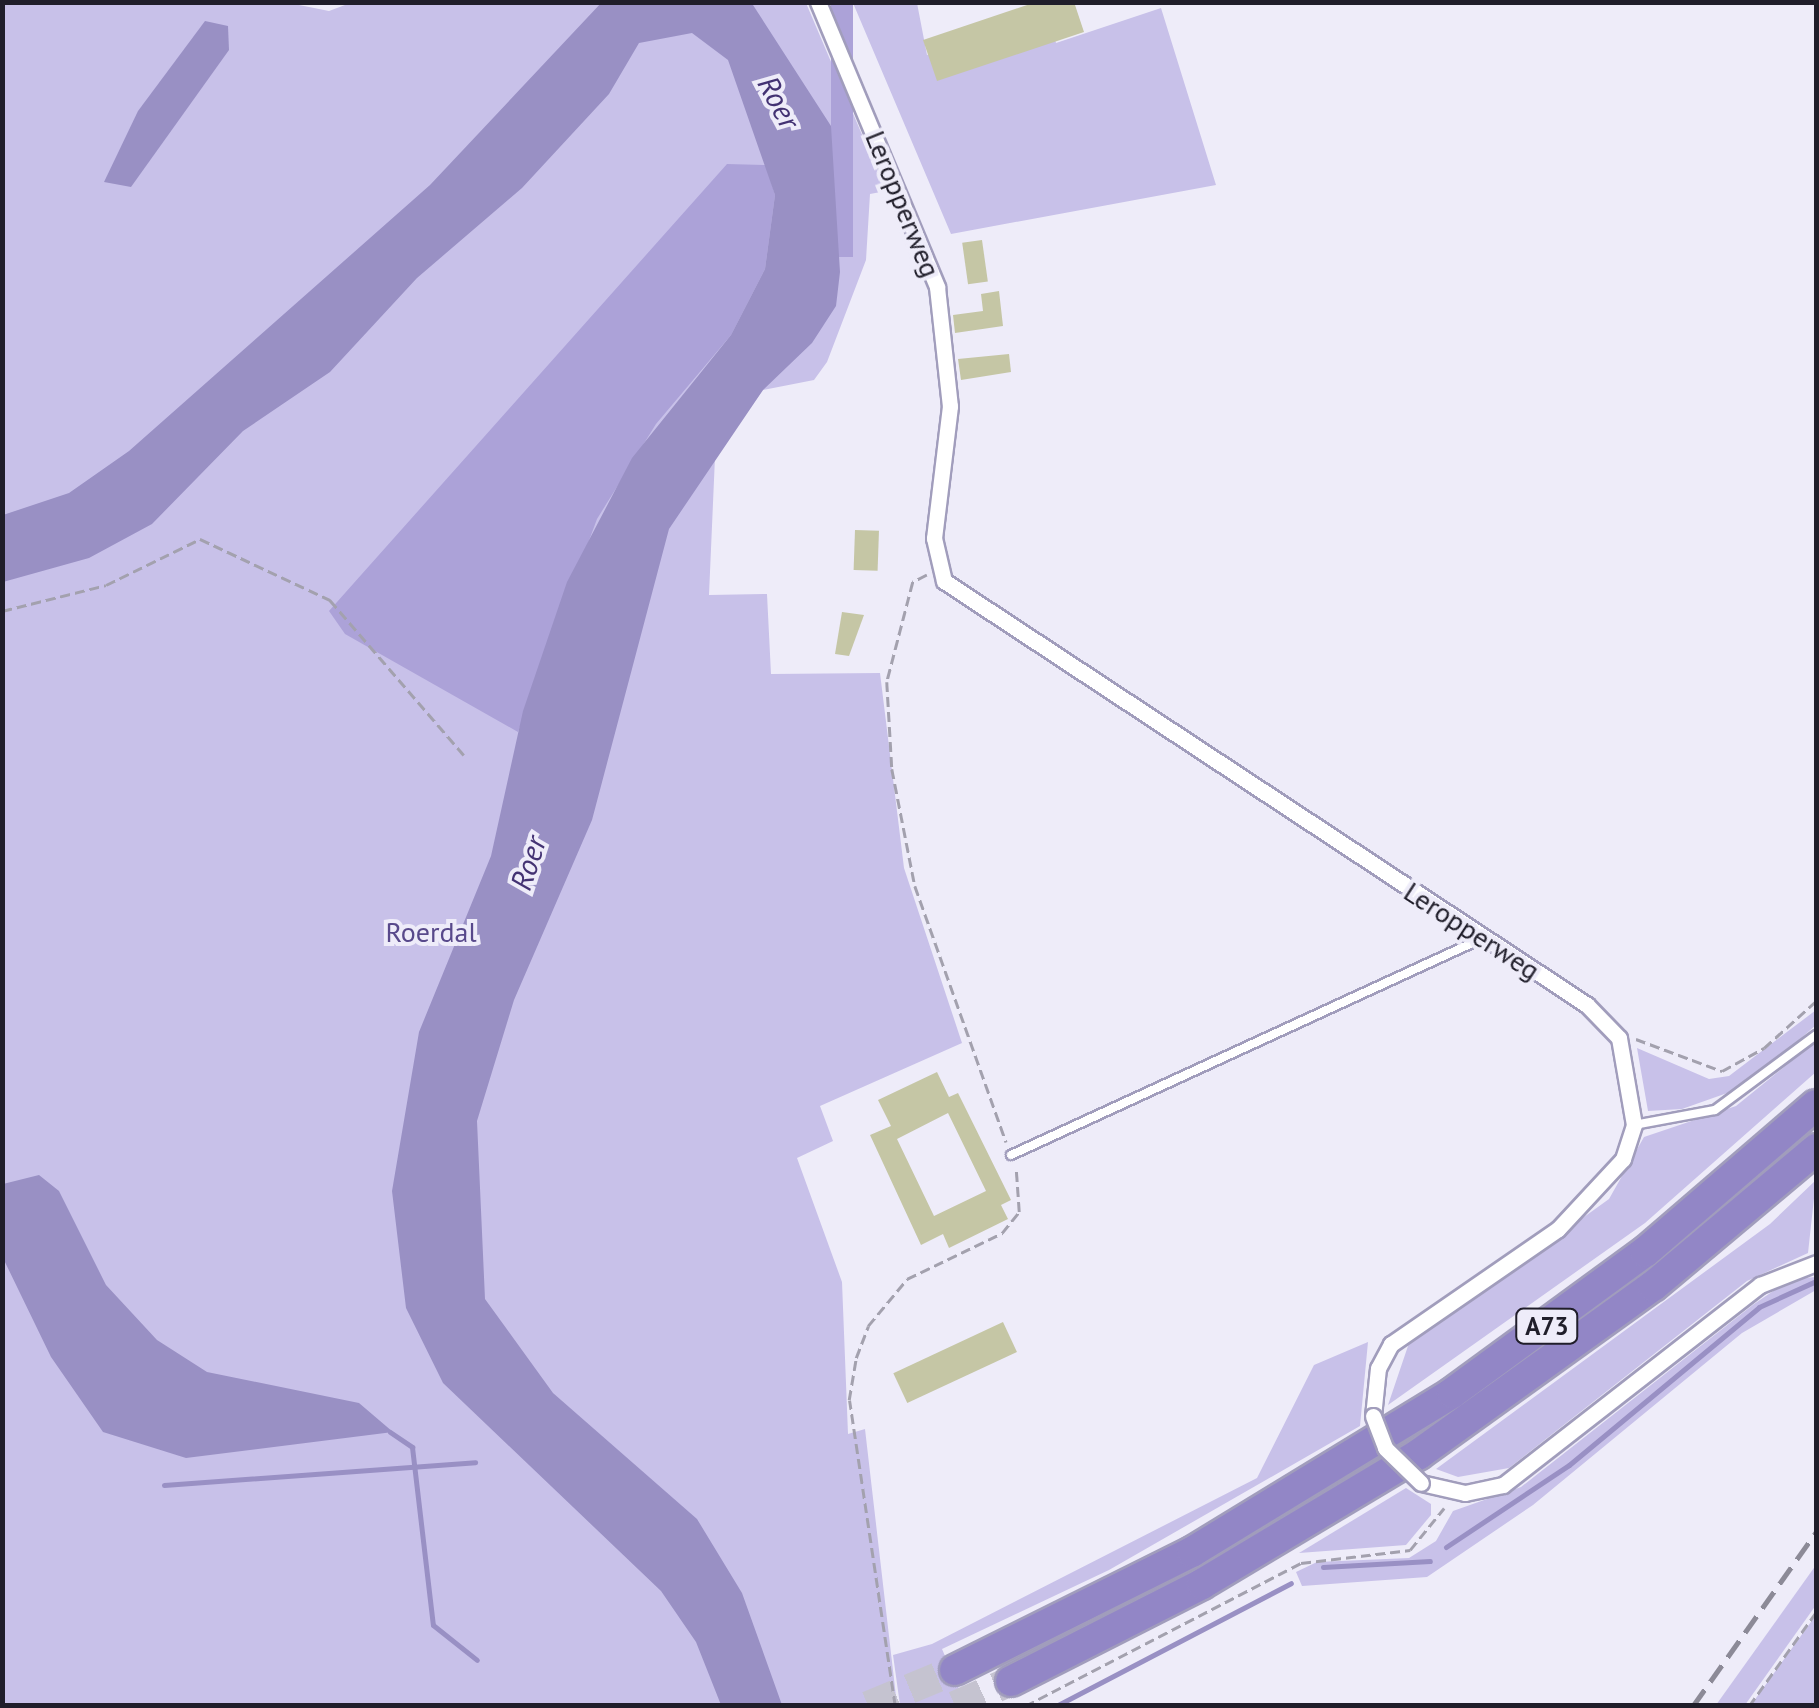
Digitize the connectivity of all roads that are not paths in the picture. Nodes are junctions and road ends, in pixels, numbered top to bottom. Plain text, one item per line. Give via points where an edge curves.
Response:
1 (818, 2) edge
2 (1483, 938) junction
3 (1816, 1035) edge
4 (1816, 1106) edge
5 (1634, 1124) junction
6 (1816, 1149) edge
7 (1011, 1155) road end
8 (1816, 1263) edge
9 (955, 1670) tunnel mouth
10 (1018, 1693) tunnel mouth

1 - 2 street, Leropperweg via 936,286 950,406 934,538 939,568 973,606
2 - 5 street, Leropperweg via 1586,1005 1619,1038
2 - 7 lane
3 - 5 lane via 1714,1110
4 - 9 highway, A73 via 1645,1252 1452,1393 1192,1552
5 - 8 street, bridge via 1595,1198 1391,1344 1378,1368 1372,1416 1385,1448 1421,1482 1465,1493 1503,1484 1760,1285
6 - 10 highway, A73 via 1653,1286 1419,1454

